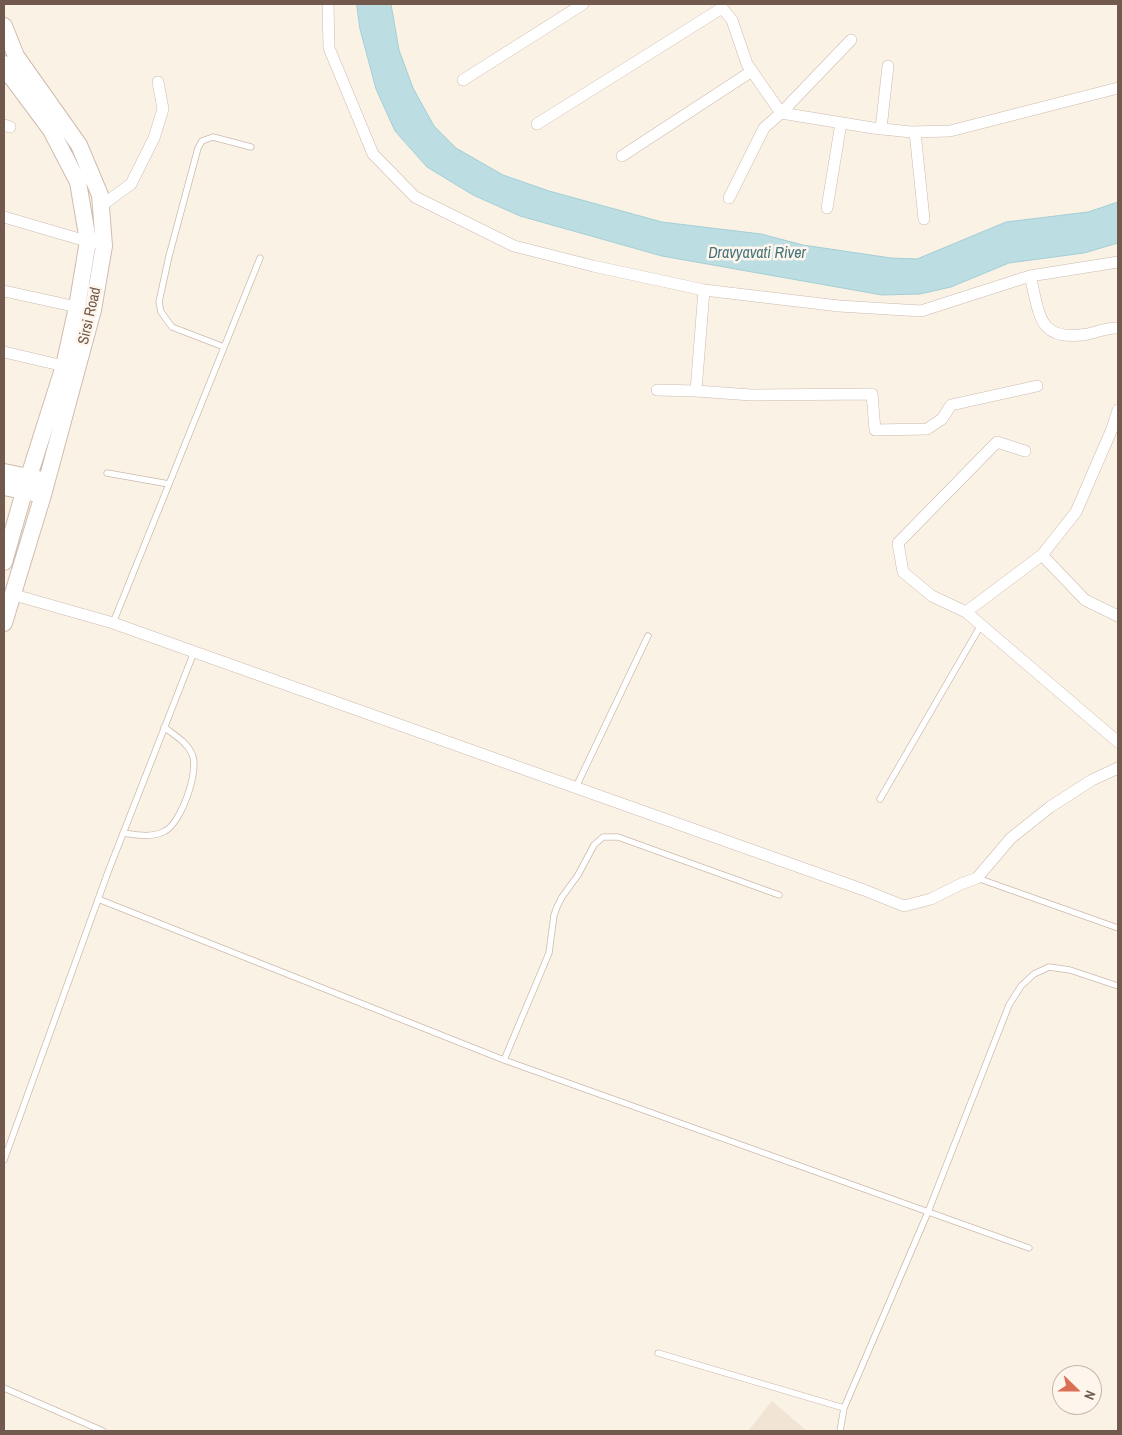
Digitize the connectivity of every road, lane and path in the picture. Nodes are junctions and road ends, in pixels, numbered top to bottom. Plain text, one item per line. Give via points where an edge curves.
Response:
1 (328, 4) edge
2 (583, 4) edge
3 (722, 6) edge
4 (4, 26) edge
5 (850, 40) dead end
6 (4, 64) edge
7 (888, 66) dead end
8 (752, 71) junction
9 (463, 80) dead end
10 (158, 82) dead end
11 (1118, 88) edge
12 (781, 113) junction
13 (841, 123) junction
14 (537, 124) dead end
15 (881, 129) junction
16 (915, 132) junction
17 (251, 147) dead end
18 (622, 156) dead end
19 (729, 198) dead end
20 (101, 206) junction
21 (827, 208) dead end
22 (4, 217) edge
23 (924, 219) dead end
24 (96, 244) junction
25 (260, 258) dead end
26 (1118, 262) edge
27 (1030, 276) junction
28 (4, 290) edge
29 (704, 290) junction
30 (77, 307) junction
31 (1118, 328) edge
32 (224, 347) junction
33 (4, 352) edge
34 (64, 366) junction
35 (1037, 386) dead end
36 (657, 390) dead end
37 (696, 391) junction
38 (1118, 410) edge
39 (1025, 451) dead end
40 (4, 472) edge
41 (106, 473) dead end
42 (26, 484) junction
43 (169, 484) junction
44 (4, 487) edge
45 (45, 488) junction
46 (1042, 555) junction
47 (4, 562) edge
48 (12, 594) junction
49 (966, 612) junction
50 (1118, 616) edge
51 (4, 623) edge
52 (113, 623) junction
53 (981, 625) junction
54 (648, 636) dead end
55 (194, 652) junction
56 (164, 727) junction
57 (1118, 742) edge
58 (1118, 768) edge
59 (576, 787) junction
60 (880, 799) dead end
61 (123, 833) junction
62 (977, 878) junction
63 (779, 895) dead end
64 (98, 899) junction
65 (1118, 928) edge
66 (1118, 986) edge
67 (504, 1060) junction
68 (4, 1160) edge
69 (928, 1212) junction
70 (1029, 1248) dead end
71 (658, 1354) dead end
72 (4, 1388) edge
73 (844, 1408) junction
74 (103, 1431) edge
75 (840, 1431) edge

1 - 29 street via 329,48 373,154 415,197 514,246
2 - 9 street
3 - 8 street via 732,20
3 - 14 street
4 - 20 street, Sirsi Road via 16,56 79,145 100,195
5 - 12 street
6 - 24 street, Sirsi Road via 51,130 78,182
7 - 15 street
8 - 12 street
8 - 18 street
10 - 20 street via 163,109 154,138 131,184
11 - 16 street via 950,131
12 - 13 street
12 - 19 street via 764,128
13 - 15 street
13 - 21 street
15 - 16 street
16 - 23 street
17 - 32 lane via 213,137 202,141 159,302 161,312 172,327
20 - 24 street, Sirsi Road
22 - 24 street
24 - 30 street, Sirsi Road
24 - 45 street, Sirsi Road via 93,310
25 - 32 lane
26 - 27 street
27 - 29 street via 921,311 830,305
27 - 31 street via 1043,324 1056,334 1074,336
28 - 30 street
29 - 37 street
30 - 34 street, Sirsi Road
32 - 43 lane
33 - 34 street
34 - 42 street, Sirsi Road
35 - 37 street via 951,405 942,420 927,429 875,430 872,394 751,395
36 - 37 street
38 - 46 street via 1076,512
39 - 49 street via 997,442 898,543 903,572 932,596
40 - 42 street
41 - 43 lane
42 - 44 street
42 - 45 street
42 - 47 street, Sirsi Road
43 - 52 lane
45 - 48 street, Sirsi Road
46 - 49 street
46 - 50 street via 1086,600
48 - 51 street, Sirsi Road
48 - 52 street
49 - 53 street
52 - 55 street
53 - 57 street
53 - 60 lane
54 - 59 lane
55 - 56 lane
55 - 59 street
56 - 61 lane
56 - 61 lane via 186,745 195,760 187,795 177,819 164,832 146,836
58 - 62 street via 1092,780 1042,813 1011,838
59 - 62 street via 904,906 931,899
61 - 64 lane
62 - 65 lane
63 - 67 lane via 618,837 603,837 594,845 557,907 549,952
64 - 67 lane
64 - 68 lane
66 - 69 lane via 1070,970 1049,967 1034,974 1021,986 1009,1005
67 - 69 lane
69 - 70 lane
69 - 73 lane
71 - 73 lane
72 - 74 lane
73 - 75 lane

